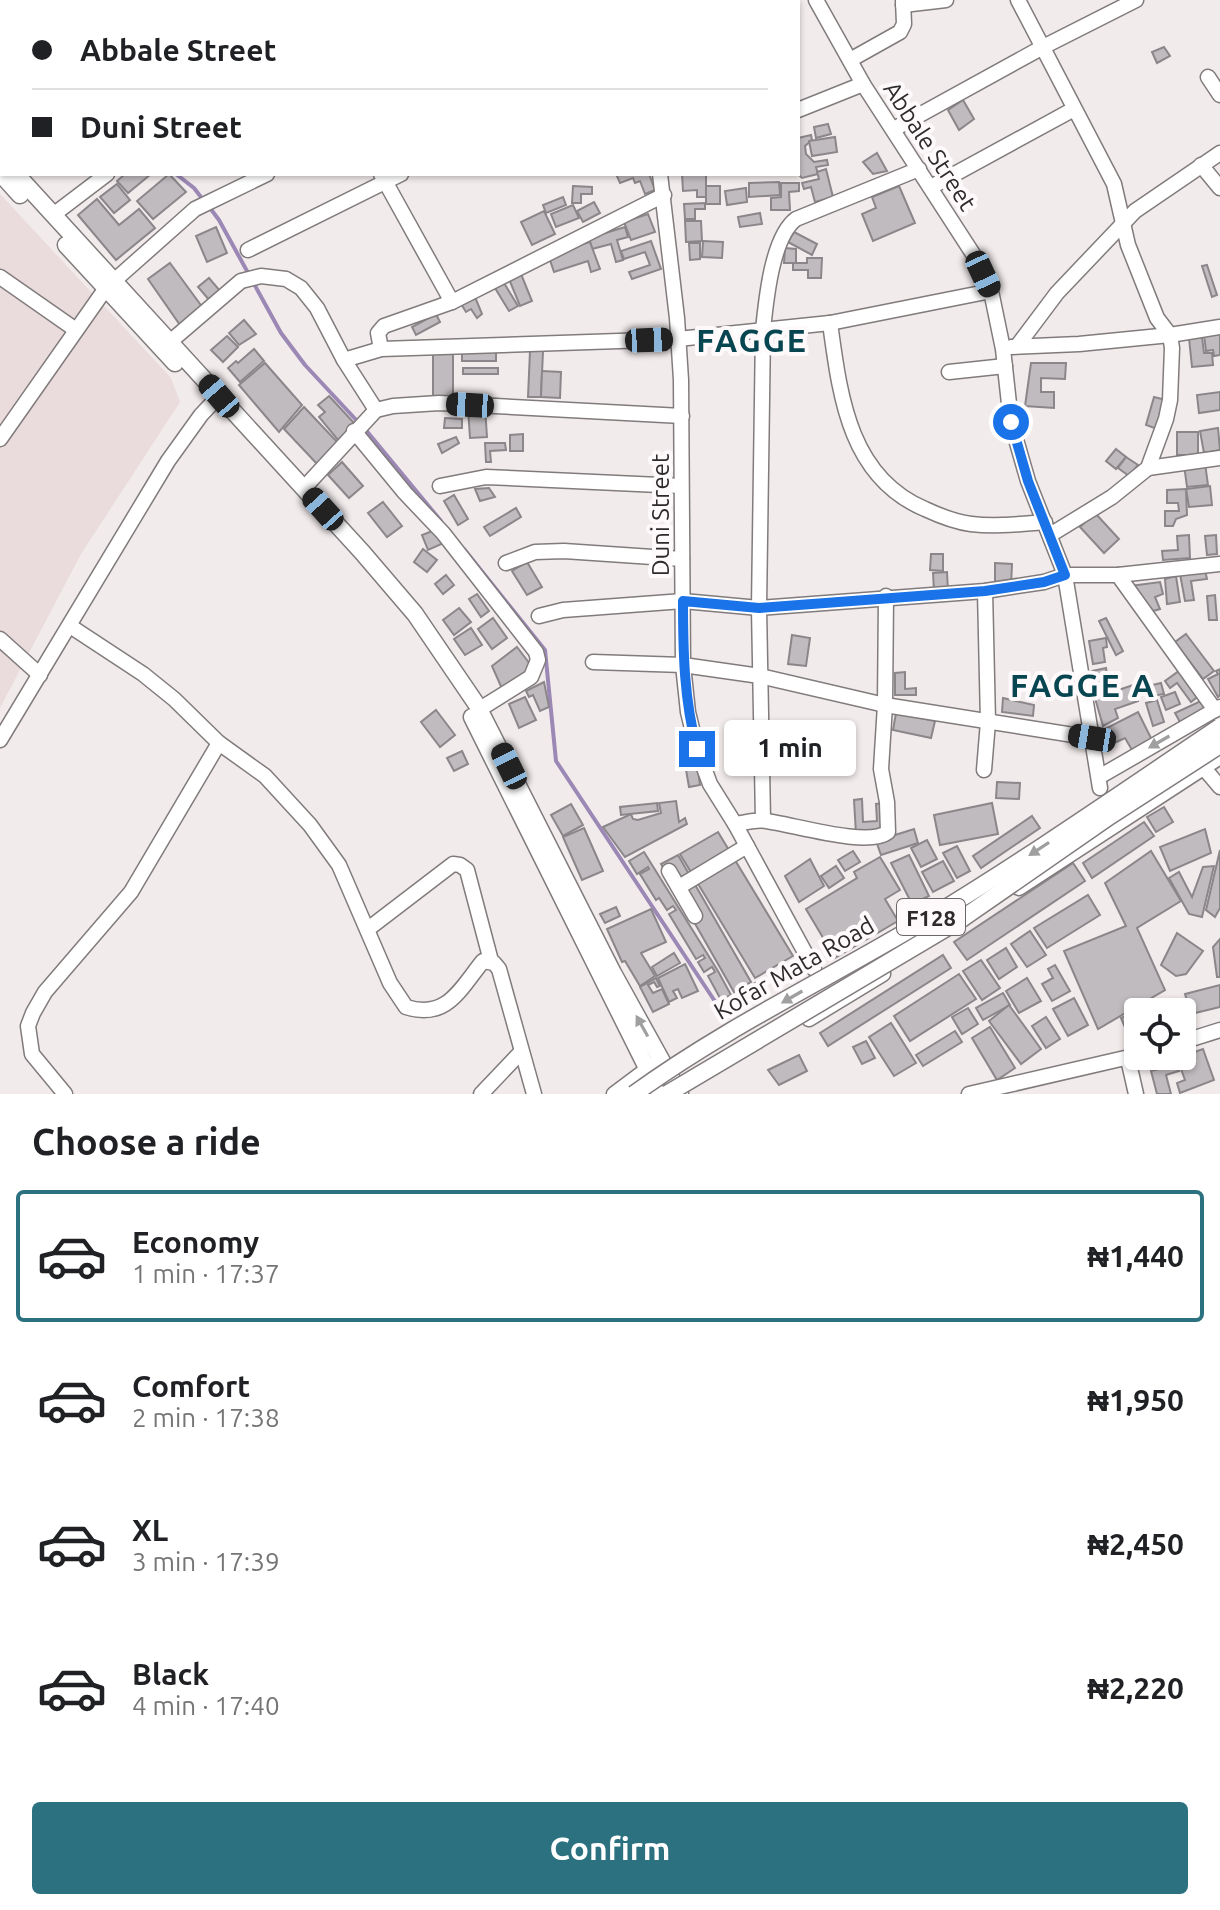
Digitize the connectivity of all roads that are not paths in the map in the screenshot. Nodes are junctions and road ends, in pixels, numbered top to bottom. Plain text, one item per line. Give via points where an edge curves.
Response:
1 (816, 0) edge
2 (946, 0) edge
3 (1018, 0) edge
4 (1136, 0) edge
5 (903, 2) edge
6 (1043, 47) junction
7 (850, 60) junction
8 (1208, 77) dead end
9 (863, 84) junction
10 (1220, 95) edge
11 (800, 109) edge
12 (1074, 109) junction
13 (894, 129) junction
14 (1220, 153) edge
15 (1201, 165) junction
16 (919, 169) junction
17 (3, 176) edge
18 (18, 176) edge
19 (104, 176) edge
20 (263, 176) edge
21 (660, 176) edge
22 (383, 178) edge
23 (931, 187) junction
24 (1220, 188) edge
25 (664, 195) junction
26 (53, 215) junction
27 (1125, 224) junction
28 (248, 250) dead end
29 (0, 277) edge
30 (111, 284) junction
31 (991, 291) junction
32 (452, 302) junction
33 (830, 323) junction
34 (1220, 327) edge
35 (76, 330) junction
36 (763, 330) junction
37 (1170, 335) junction
38 (678, 339) junction
39 (171, 341) junction
40 (1018, 345) junction
41 (381, 349) junction
42 (1003, 349) junction
43 (344, 360) junction
44 (1005, 366) junction
45 (949, 372) dead end
46 (216, 400) junction
47 (376, 410) junction
48 (682, 416) junction
49 (354, 431) junction
50 (0, 439) edge
51 (1220, 458) edge
52 (1148, 468) junction
53 (440, 486) dead end
54 (681, 486) junction
55 (304, 488) junction
56 (1048, 529) junction
57 (682, 559) junction
58 (506, 563) dead end
59 (1220, 564) edge
60 (1065, 575) junction
61 (1118, 575) junction
62 (985, 591) junction
63 (886, 596) junction
64 (683, 601) junction
65 (759, 608) junction
66 (539, 616) dead end
67 (70, 626) junction
68 (0, 639) edge
69 (593, 662) dead end
70 (683, 665) junction
71 (40, 675) junction
72 (760, 676) junction
73 (885, 705) junction
74 (1217, 708) edge
75 (480, 709) junction
76 (988, 722) junction
77 (1220, 727) edge
78 (1092, 738) junction
79 (0, 740) edge
80 (219, 743) junction
81 (1220, 745) edge
82 (1220, 757) edge
83 (1203, 767) junction
84 (984, 770) dead end
85 (1220, 787) edge
86 (763, 820) junction
87 (735, 824) junction
88 (747, 846) junction
89 (669, 871) dead end
90 (679, 887) junction
91 (695, 916) dead end
92 (368, 929) junction
93 (491, 961) junction
94 (814, 969) dead end
95 (1220, 1030) edge
96 (1196, 1038) edge
97 (521, 1052) junction
98 (1124, 1059) edge
99 (654, 1064) junction
100 (1134, 1070) edge
101 (65, 1094) edge
102 (481, 1094) edge
103 (534, 1094) edge
104 (614, 1094) edge
105 (634, 1094) edge
106 (660, 1094) edge
107 (667, 1094) edge
108 (680, 1094) edge
109 (969, 1094) edge
110 (1136, 1094) edge

1 - 7 street, Abbale Street
2 - 5 street
3 - 6 street
4 - 6 street
5 - 7 street via 900,32
6 - 12 street
6 - 13 street
7 - 9 street, Abbale Street
8 - 10 street
9 - 11 street
9 - 13 street, Abbale Street
12 - 23 street
12 - 27 street via 1114,184
13 - 16 street, Abbale Street
14 - 15 street
15 - 24 street
15 - 27 street via 1142,204
16 - 23 street, Abbale Street
16 - 36 street via 786,226
17 - 30 main road
18 - 26 main road
19 - 26 street
20 - 30 street via 195,209
21 - 25 street, Duni Street
22 - 28 street
22 - 32 street
23 - 31 street, Abbale Street
25 - 32 street
25 - 38 street, Duni Street
26 - 30 main road
27 - 37 street via 1157,318
27 - 40 street via 1057,293
29 - 35 street
30 - 35 street
30 - 39 main road
30 - 46 main road
31 - 33 street
31 - 42 street, Abbale Street
32 - 41 street via 384,326 378,333
33 - 36 street
33 - 56 street via 848,422 883,483 910,503 948,519
34 - 37 street
35 - 50 street
36 - 38 street
36 - 65 street
37 - 40 street
37 - 52 street via 1170,400
38 - 41 street
38 - 48 street, Duni Street
39 - 43 street via 241,281 261,276 286,279 301,288
39 - 46 main road
40 - 42 street
41 - 43 street
42 - 44 street, Abbale Street
43 - 47 street
44 - 45 street
44 - 56 street, Abbale Street via 1011,422
46 - 55 main road
46 - 67 street via 168,461
46 - 99 main road via 383,589 459,694
47 - 48 street via 439,403
47 - 49 street
48 - 54 street, Duni Street
49 - 55 street
49 - 75 street via 536,652 531,677
51 - 52 street
52 - 56 street via 1112,497
53 - 54 street via 486,477
54 - 57 street, Duni Street
55 - 75 main road via 415,614
56 - 60 street, Abbale Street
57 - 58 street via 564,551 535,552
57 - 64 street, Duni Street
59 - 61 street
60 - 61 street
60 - 62 street
60 - 78 street, Abbale Street
61 - 74 street
62 - 63 street
62 - 76 street
63 - 65 street
63 - 73 street
64 - 65 street
64 - 66 street
64 - 70 street, Duni Street
65 - 72 street
67 - 71 street
67 - 80 street via 153,682
68 - 71 street
69 - 70 street
70 - 72 street
70 - 87 street, Duni Street via 697,749 710,784
71 - 79 street
72 - 73 street
72 - 86 street
73 - 76 street
73 - 86 street via 881,769 886,835 853,837
74 -> 78 street, Abbale Street via 1100,782
99 -> 75 main road
76 - 78 street
76 - 84 street
77 -> 105 main road, Kofar Mata Road / F128, bridge via 971,892
80 - 92 street via 265,776 310,825 339,865
80 - 101 street via 131,892 33,1013 28,1026 32,1054
81 - 107 main road, Kofar Mata Road / F128, bridge via 963,918
82 - 83 street
83 - 85 street
83 - 108 street via 963,926
86 - 87 street
87 - 88 street, Duni Street
88 - 90 street
88 - 94 street, Duni Street
89 - 90 street
90 - 91 street
92 - 93 street via 396,996 417,1011 443,1007 483,961
92 - 93 street via 453,864 460,865 467,870
93 - 97 street via 499,969
95 - 96 street
97 - 102 street
97 - 103 street
98 - 109 street
99 - 104 street
99 - 106 main road
99 - 108 main road
100 - 110 street

